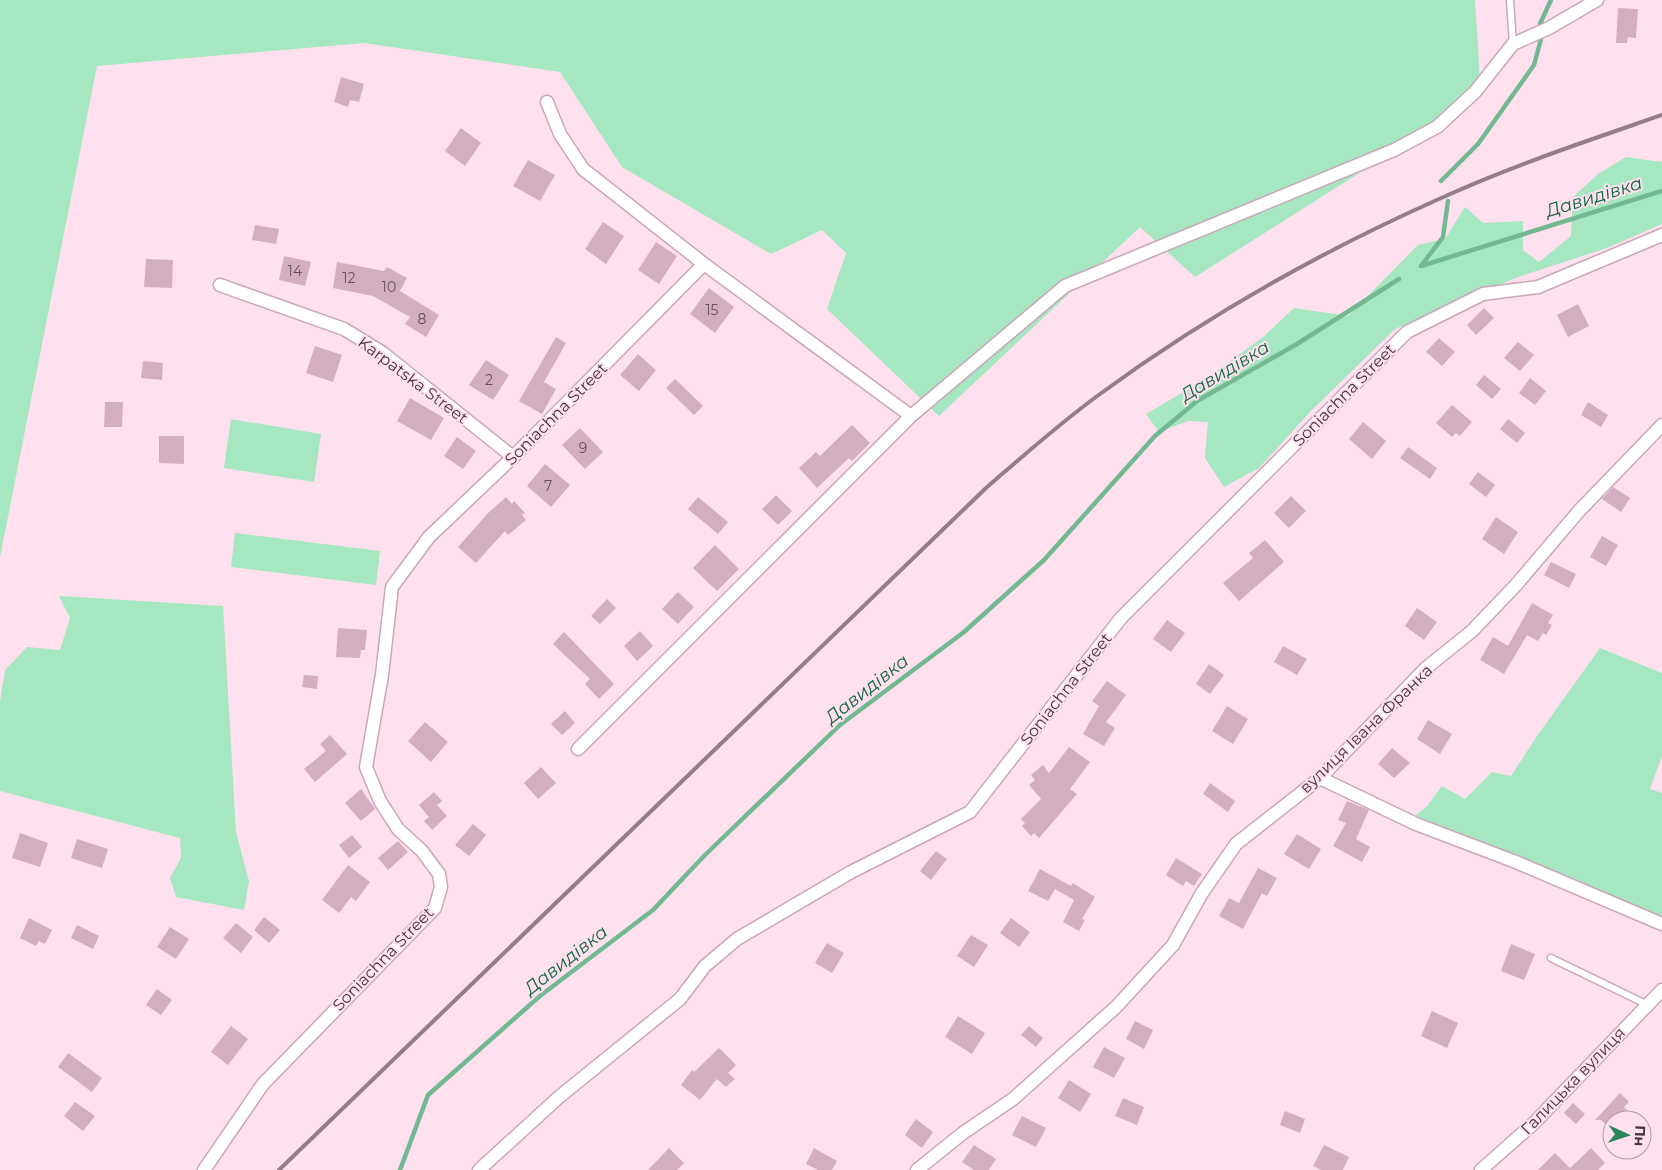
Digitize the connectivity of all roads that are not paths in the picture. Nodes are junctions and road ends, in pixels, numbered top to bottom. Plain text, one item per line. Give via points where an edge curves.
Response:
1 (1510, 0) edge
2 (1595, 0) edge
3 (1513, 44) junction
4 (547, 102) dead end
5 (1662, 235) edge
6 (704, 264) junction
7 (220, 285) dead end
8 (911, 416) junction
9 (1662, 425) edge
10 (513, 457) junction
11 (578, 749) dead end
12 (1320, 778) junction
13 (1662, 924) edge
14 (1551, 958) dead end
15 (1662, 990) edge
16 (1648, 1005) junction
17 (204, 1170) edge
18 (479, 1170) edge
19 (917, 1170) edge
20 (1481, 1170) edge

1 - 3 lane
2 - 3 street via 1549,28
3 - 8 street via 1475,92 1437,127 1394,150 1065,286
4 - 6 street via 560,134 583,169
5 - 18 street, Soniachna Street via 1538,287 1483,294 1407,332 1121,618 970,812 851,872 737,939 705,966 680,999 559,1097
6 - 8 street
6 - 10 street, Soniachna Street
7 - 10 street, Karpatska Street via 344,329 383,353
8 - 11 street
9 - 12 street, вулиця Івана Франка via 1579,511 1478,625 1426,668
10 - 17 street, Soniachna Street via 429,536 392,587 382,675 366,767 380,800 398,829 422,850 438,874 442,886 435,908 263,1084
12 - 13 street via 1416,824
12 - 19 street, вулиця Івана Франка via 1236,844 1202,893 1173,945 1116,1008 1013,1099
14 - 16 lane
15 - 16 street, Галицька вулиця
16 - 20 street, Галицька вулиця via 1534,1123

